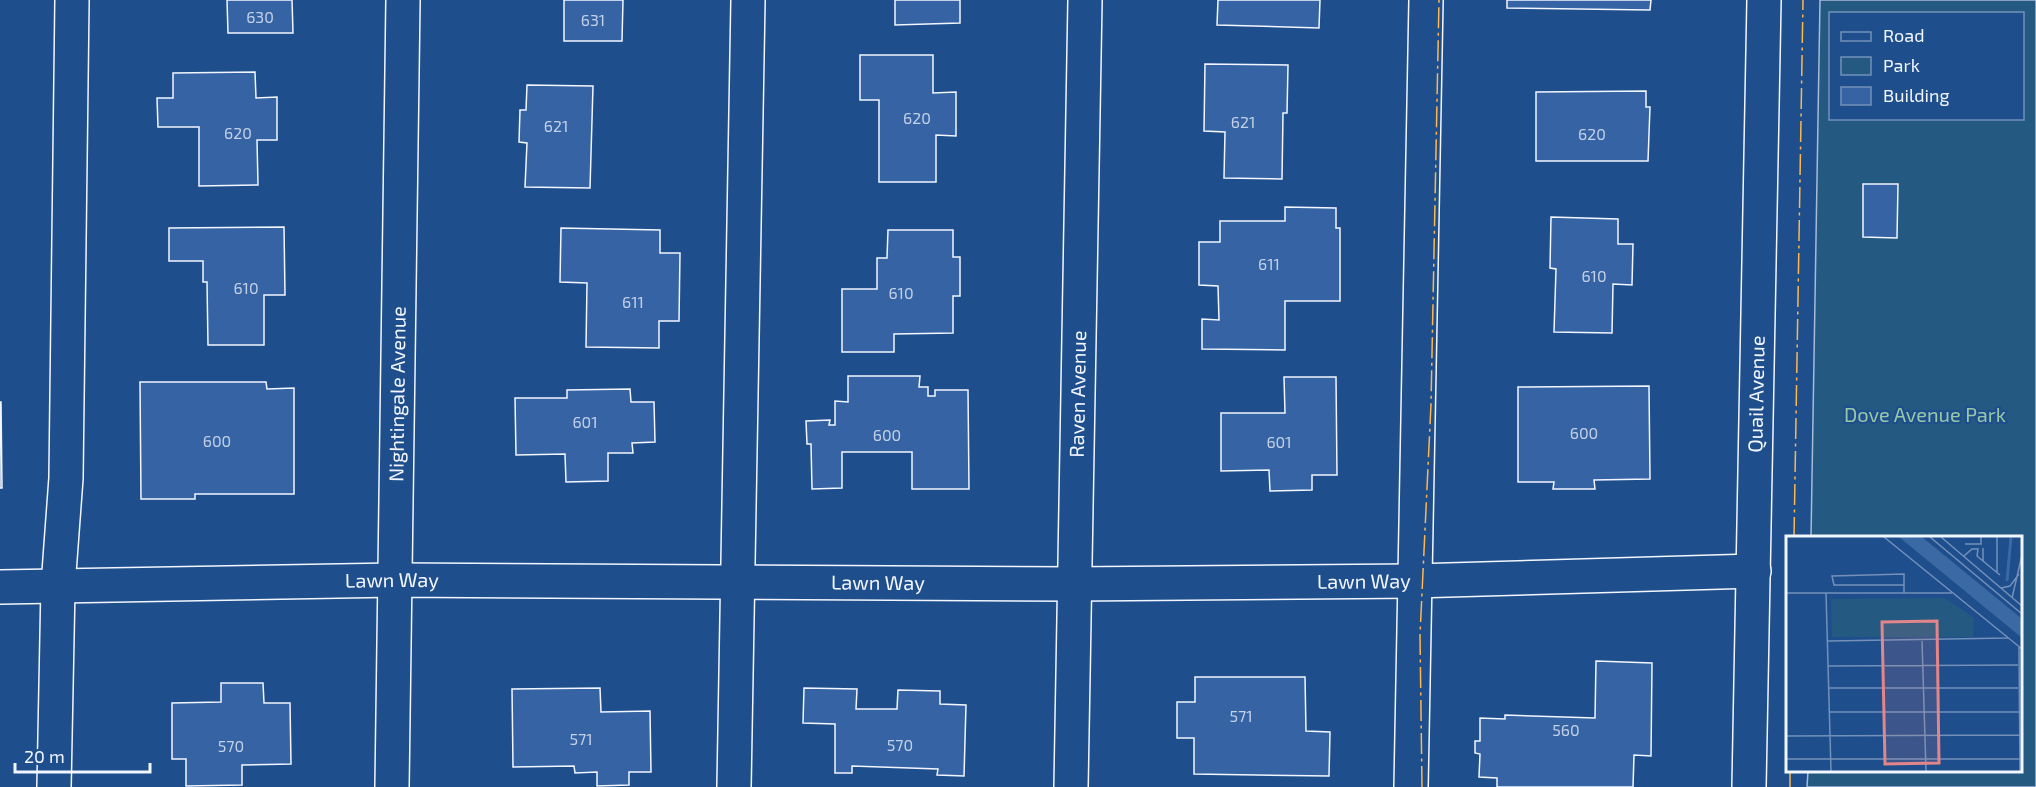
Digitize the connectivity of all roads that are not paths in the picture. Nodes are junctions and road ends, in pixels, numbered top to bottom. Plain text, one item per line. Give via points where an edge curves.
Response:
1 (72, 0) edge
2 (403, 0) edge
3 (748, 0) edge
4 (1085, 0) edge
5 (1426, 0) edge
6 (1764, 0) edge
7 (1754, 571) junction
8 (395, 580) junction
9 (1414, 580) junction
10 (738, 582) junction
11 (1074, 584) junction
12 (58, 586) junction
13 (0, 587) edge
14 (54, 787) edge
15 (392, 787) edge
16 (734, 787) edge
17 (1071, 787) edge
18 (1411, 787) edge
19 (1749, 787) edge

1 - 12 street via 66,478
2 - 8 street, Nightingale Avenue
3 - 10 street
4 - 11 street, Raven Avenue
5 - 9 street
6 - 7 street, Quail Avenue
7 - 9 street, Lawn Way
7 - 19 street, Quail Avenue
8 - 10 street, Lawn Way
8 - 12 street, Lawn Way
8 - 15 street, Nightingale Avenue
9 - 11 street, Lawn Way
9 - 18 street
10 - 11 street, Lawn Way
10 - 16 street
11 - 17 street, Raven Avenue
12 - 13 street, Lawn Way
12 - 14 street

